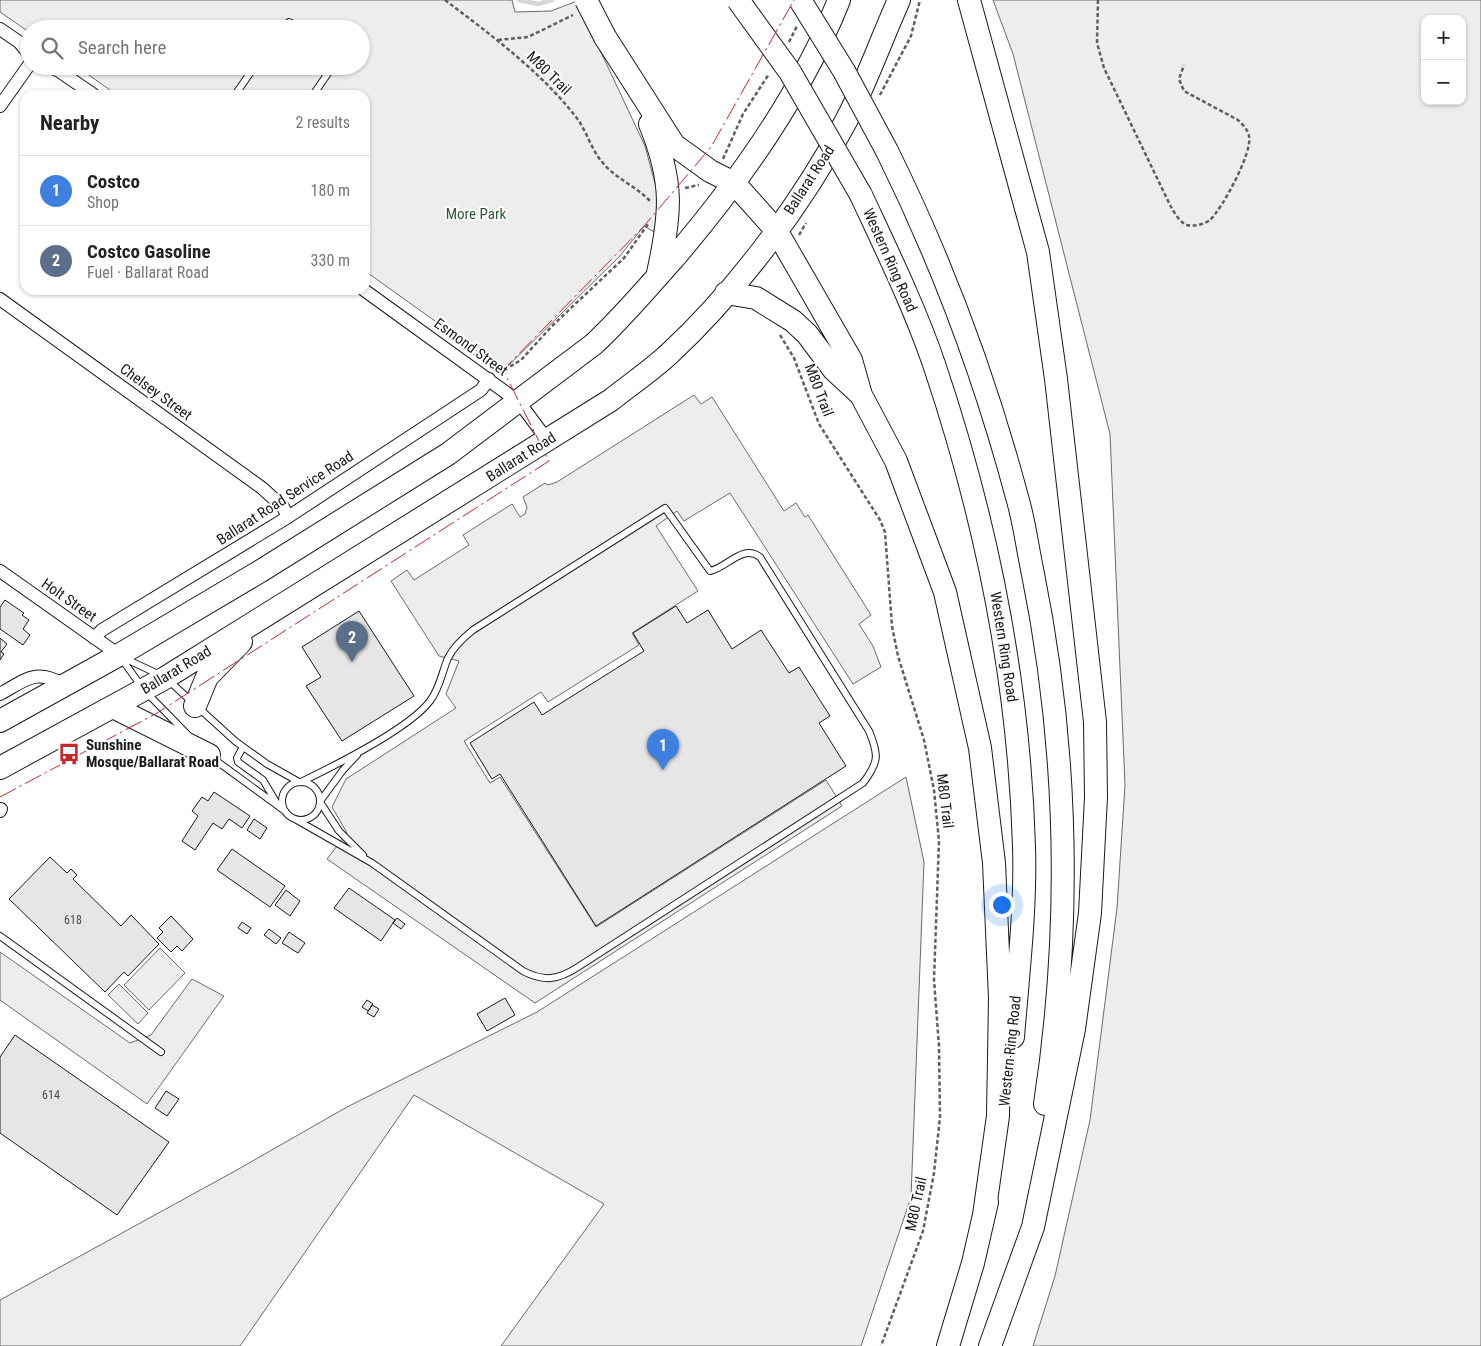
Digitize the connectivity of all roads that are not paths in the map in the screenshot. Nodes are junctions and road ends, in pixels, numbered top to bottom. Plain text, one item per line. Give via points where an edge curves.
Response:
1 (738, 0) edge
2 (800, 0) edge
3 (839, 0) edge
4 (899, 0) edge
5 (954, 0) edge
6 (969, 0) edge
7 (580, 7) edge
8 (0, 29) edge
9 (20, 43) edge
10 (987, 70) junction
11 (22, 75) edge
12 (65, 75) edge
13 (249, 75) edge
14 (327, 75) edge
15 (631, 78) junction
16 (87, 90) edge
17 (238, 90) edge
18 (316, 90) edge
19 (0, 106) edge
20 (734, 183) junction
21 (776, 230) junction
22 (658, 276) junction
23 (726, 293) junction
24 (370, 294) edge
25 (0, 299) edge
26 (489, 379) junction
27 (861, 395) junction
28 (519, 402) junction
29 (548, 441) junction
30 (288, 517) junction
31 (0, 571) edge
32 (281, 606) junction
33 (94, 638) junction
34 (119, 655) junction
35 (166, 678) junction
36 (65, 685) junction
37 (144, 690) junction
38 (0, 694) edge
39 (195, 706) junction
40 (113, 707) junction
41 (0, 721) edge
42 (243, 747) junction
43 (363, 749) junction
44 (209, 755) junction
45 (0, 768) edge
46 (300, 782) junction
47 (320, 801) junction
48 (276, 803) junction
49 (285, 811) junction
50 (295, 819) junction
51 (372, 863) junction
52 (0, 936) edge
53 (161, 1052) dead end
54 (984, 1215) junction
55 (948, 1346) edge
56 (990, 1346) edge

1 - 54 highway, Western Ring Road, bridge via 790,72 861,195 899,278 935,366 994,580 1019,750 1024,848 1012,1051 998,1150
2 - 56 highway, bridge via 844,71 887,152 916,209 957,307 1015,489 1043,624 1056,733 1062,822 1060,984 1035,1170
3 - 20 highway via 776,120
4 - 21 highway, Ballarat Road via 846,120 809,184
5 - 10 highway
6 - 10 highway
7 - 15 highway, bridge via 605,36
8 - 9 street
10 - 56 highway via 1038,252 1096,722 1090,913 1074,1029 1033,1227
11 - 19 street
12 - 16 street
13 - 17 lane
14 - 18 lane
15 - 20 highway via 674,146 704,178
15 - 22 highway via 654,134 669,194 668,232
20 - 21 highway
20 - 22 highway
21 - 23 highway, Ballarat Road
21 - 27 highway via 851,360
22 - 28 highway via 594,344
23 - 27 highway via 756,298 793,321 834,370
23 - 29 highway, Ballarat Road via 670,352 611,400
24 - 26 street, Esmond Street
25 - 30 street, Chelsey Street via 262,488 283,507
26 - 28 street, Esmond Street
26 - 30 street, Ballarat Road Service Road via 481,390
27 - 54 highway via 896,460 945,592 980,748 994,862 1000,998 998,1116
28 - 29 street, Esmond Street
28 - 34 highway via 440,459
29 - 32 highway, Ballarat Road
30 - 33 street, Ballarat Road Service Road via 166,590
31 - 33 street, Holt Street
32 - 35 highway, Ballarat Road
32 - 39 highway via 216,666 207,677
33 - 34 street, Holt Street
34 - 35 lane
34 - 36 highway
34 - 37 lane
35 - 37 highway, Ballarat Road
35 - 39 lane
36 - 38 street via 40,675
36 - 41 highway
37 - 40 highway, Ballarat Road
37 - 44 lane
39 - 42 lane
40 - 44 highway
40 - 45 highway, Ballarat Road
42 - 46 lane
42 - 48 lane via 238,762 263,780
43 - 46 lane
43 - 47 lane
43 - 51 lane via 422,710 432,699 449,657 458,643 473,630 665,508 710,571 746,552 760,557 869,731 877,758 863,783 561,977 548,980 523,971
44 - 48 lane
46 - 47 lane via 316,788
46 - 49 lane via 284,792 282,805
47 - 50 lane via 313,816
47 - 51 lane via 339,831
48 - 49 lane
49 - 50 lane
50 - 51 lane
52 - 53 lane
54 - 55 highway, Western Ring Road

